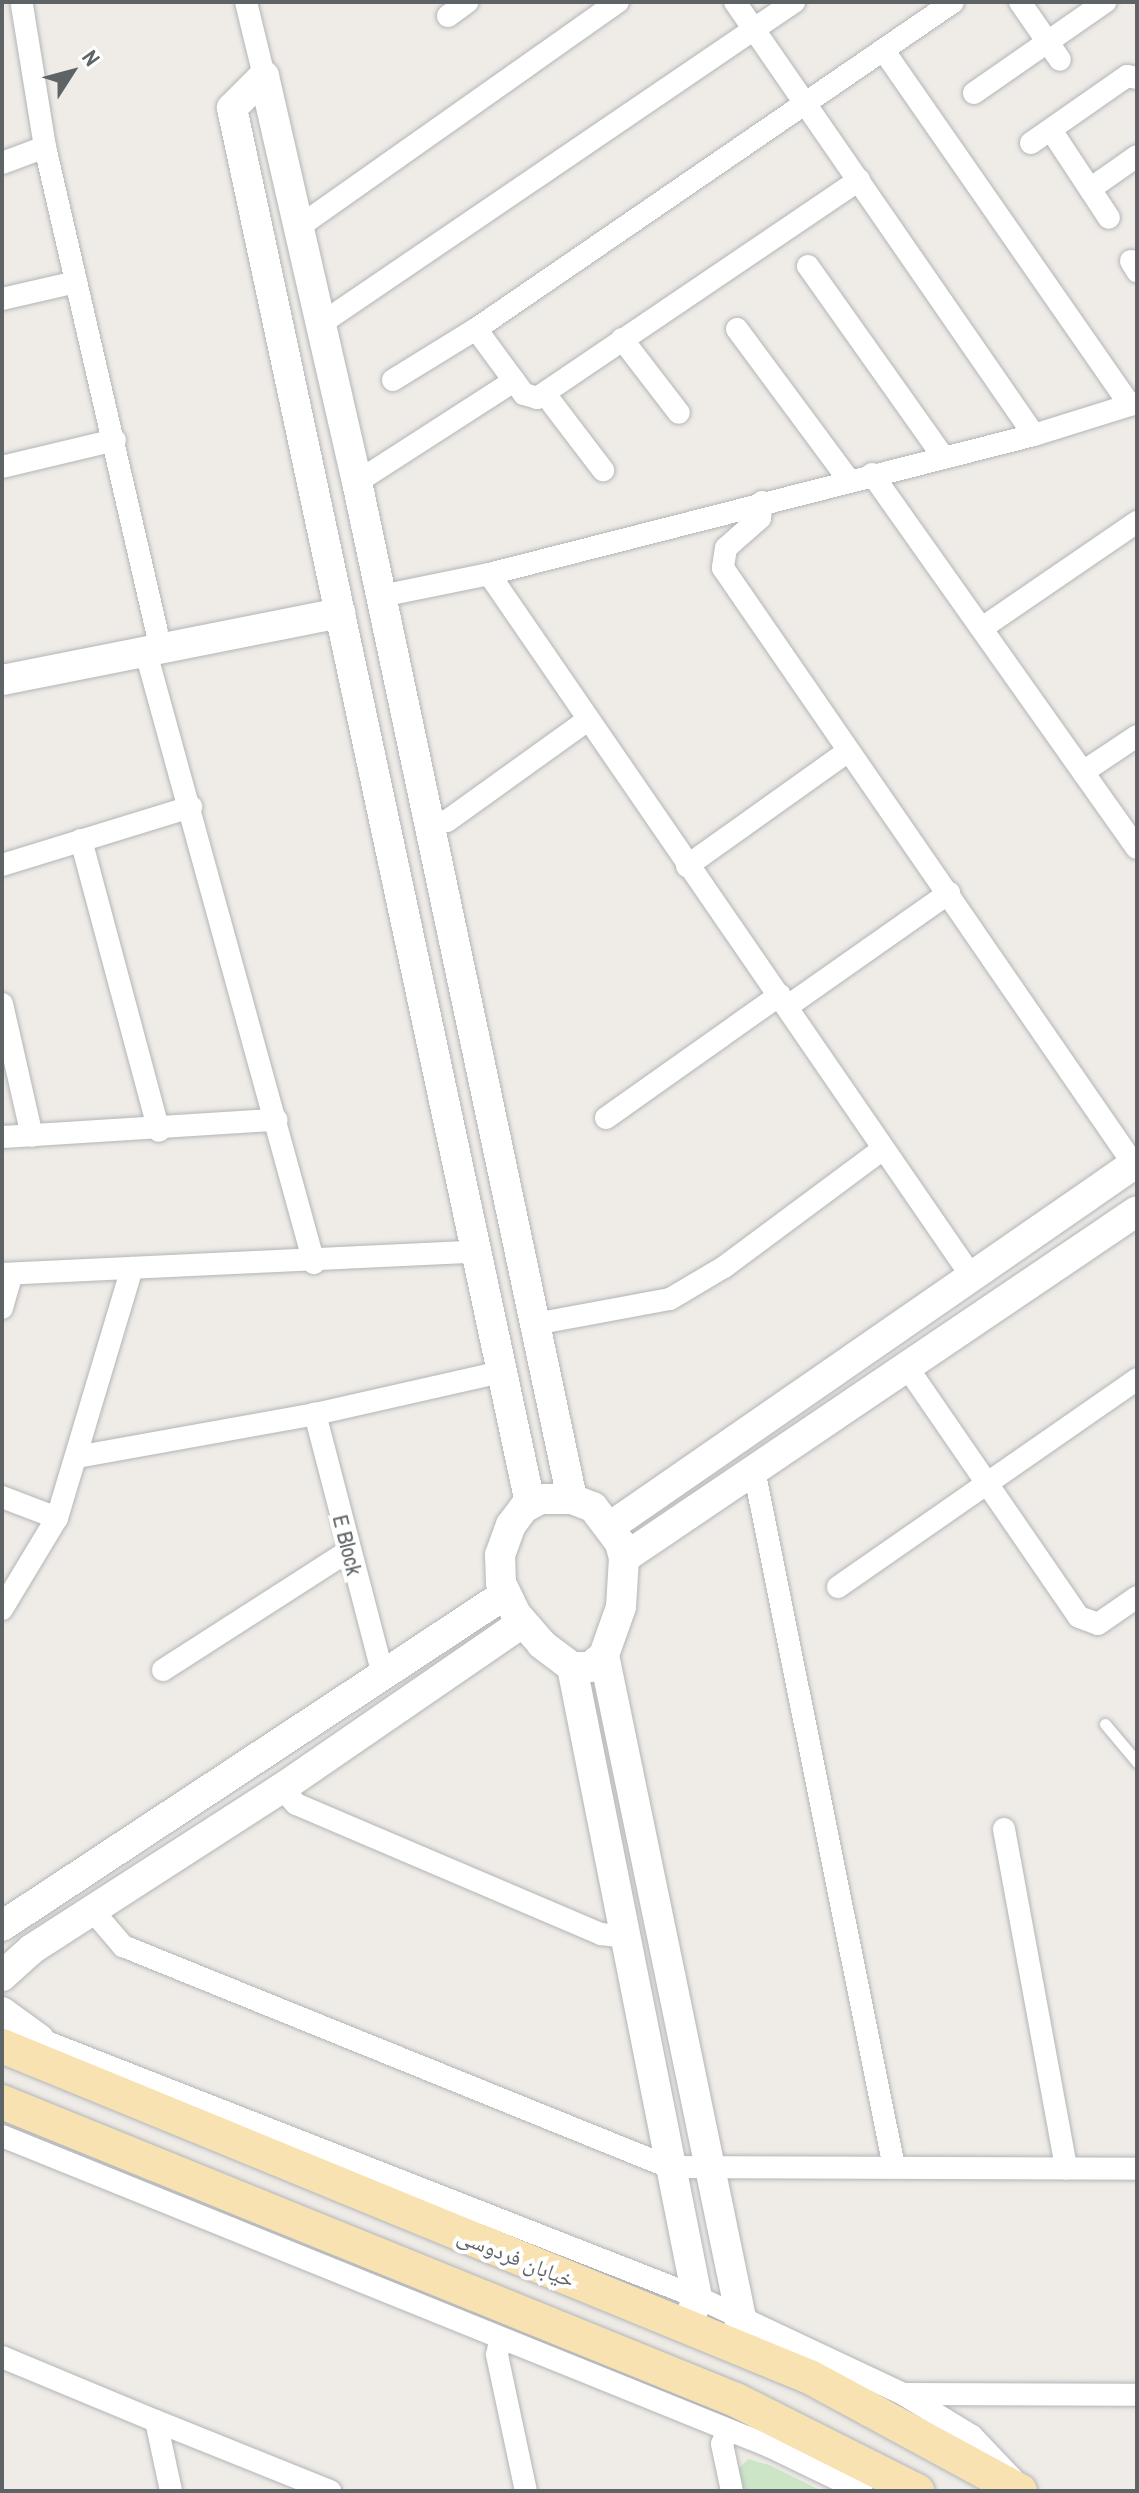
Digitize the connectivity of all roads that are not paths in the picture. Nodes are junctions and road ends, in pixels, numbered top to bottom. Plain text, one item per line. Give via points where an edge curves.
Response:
1 (246, 2) edge
2 (467, 2) edge
3 (618, 2) edge
4 (735, 2) edge
5 (794, 2) edge
6 (953, 2) edge
7 (1020, 2) edge
8 (1105, 2) edge
9 (18, 6) edge
10 (448, 16) dead end
11 (754, 30) junction
12 (884, 51) junction
13 (1054, 51) junction
14 (264, 76) junction
15 (1137, 78) edge
16 (974, 93) dead end
17 (807, 106) junction
18 (1051, 130) junction
19 (1031, 143) dead end
20 (45, 147) junction
21 (1137, 156) edge
22 (2, 163) edge
23 (859, 180) junction
24 (1090, 189) junction
25 (1109, 218) dead end
26 (300, 226) junction
27 (808, 266) dead end
28 (76, 282) junction
29 (2, 299) edge
30 (322, 323) junction
31 (476, 329) junction
32 (737, 329) dead end
33 (622, 339) junction
34 (393, 380) dead end
35 (514, 381) junction
36 (545, 394) junction
37 (1133, 404) edge
38 (679, 413) dead end
39 (1034, 435) junction
40 (115, 440) junction
41 (943, 457) junction
42 (2, 467) edge
43 (603, 470) dead end
44 (872, 474) junction
45 (848, 479) junction
46 (359, 493) junction
47 (762, 502) junction
48 (322, 511) junction
49 (1137, 522) edge
50 (489, 574) junction
51 (381, 596) junction
52 (338, 603) junction
53 (982, 628) junction
54 (151, 640) junction
55 (2, 664) edge
56 (2, 680) edge
57 (400, 682) junction
58 (358, 690) junction
59 (586, 721) junction
60 (1137, 736) edge
61 (414, 752) junction
62 (847, 752) junction
63 (373, 756) junction
64 (1083, 772) junction
65 (191, 807) junction
66 (428, 825) junction
67 (81, 840) junction
68 (1137, 848) edge
69 (2, 865) edge
70 (687, 866) junction
71 (949, 893) junction
72 (784, 1001) junction
73 (2, 1004) edge
74 (10, 1081) edge
75 (606, 1118) dead end
76 (276, 1120) junction
77 (159, 1131) junction
78 (32, 1136) junction
79 (2, 1137) edge
80 (883, 1149) junction
81 (1136, 1165) edge
82 (1137, 1211) edge
83 (476, 1252) junction
84 (314, 1263) junction
85 (132, 1268) junction
86 (7, 1274) edge
87 (972, 1277) junction
88 (2, 1308) edge
89 (535, 1324) junction
90 (907, 1367) junction
91 (501, 1372) junction
92 (1137, 1379) edge
93 (315, 1414) junction
94 (77, 1457) junction
95 (754, 1470) junction
96 (988, 1483) junction
97 (2, 1497) edge
98 (572, 1499) junction
99 (530, 1503) junction
100 (57, 1518) junction
101 (611, 1526) junction
102 (347, 1552) junction
103 (624, 1558) junction
104 (838, 1587) dead end
105 (504, 1595) junction
106 (1137, 1597) edge
107 (2, 1609) edge
108 (522, 1623) junction
109 (604, 1655) junction
110 (572, 1667) junction
111 (163, 1670) dead end
112 (383, 1675) junction
113 (1105, 1724) dead end
114 (1137, 1762) edge
115 (282, 1788) junction
116 (1004, 1829) dead end
117 (92, 1910) junction
118 (2, 1926) edge
119 (624, 1937) junction
120 (2, 1976) edge
121 (2, 2012) edge
122 (24, 2048) edge
123 (8, 2117) edge
124 (710, 2165) junction
125 (669, 2167) junction
126 (894, 2167) junction
127 (1066, 2168) junction
128 (1137, 2169) edge
129 (571, 2281) junction
130 (693, 2312) junction
131 (504, 2325) junction
132 (739, 2332) junction
133 (2, 2357) edge
134 (903, 2394) junction
135 (1137, 2395) edge
136 (156, 2421) junction
137 (728, 2431) junction
138 (284, 2481) edge
139 (171, 2491) edge
140 (330, 2491) edge
141 (526, 2491) edge
142 (732, 2491) edge
143 (862, 2491) edge
144 (917, 2491) edge
145 (1022, 2491) edge

1 - 14 street
2 - 10 street
3 - 26 street
4 - 11 street
5 - 11 street
6 - 12 street
7 - 13 street
8 - 13 street
9 - 20 street
11 - 17 street
11 - 30 street
12 - 17 street
12 - 37 street
13 - 16 street
14 - 26 street
14 - 48 street via 232,108
15 - 18 street via 1127,76
17 - 23 street
17 - 31 street
18 - 19 street
18 - 24 street
20 - 22 street
20 - 28 street
21 - 24 street
23 - 33 street
23 - 39 street
24 - 25 street
26 - 30 street
27 - 41 street
28 - 29 street
28 - 40 street
30 - 46 street
31 - 34 street
31 - 35 street
32 - 45 street
33 - 36 street
33 - 38 street
35 - 36 street via 529,398
35 - 46 street
36 - 43 street
37 - 39 street
39 - 41 street
40 - 42 street
40 - 54 street
41 - 44 street
44 - 45 street
44 - 53 street
45 - 47 street
46 - 48 street
46 - 51 street
47 - 50 street
47 - 62 street via 760,518 726,548 723,568
48 - 52 street
49 - 53 street
50 - 51 street
50 - 59 street
51 - 57 street
52 - 54 street
52 - 58 street
53 - 64 street
54 - 55 street
54 - 56 street
54 - 65 street
57 - 58 street
57 - 61 street
58 - 63 street
59 - 66 street via 447,821
59 - 70 street
60 - 64 street
61 - 63 street
61 - 66 street
62 - 70 street
62 - 71 street
63 - 83 street
64 - 68 street
65 - 67 street
65 - 76 street
66 - 89 street
67 - 69 street
67 - 77 street
70 - 72 street
71 - 72 street
71 - 81 street
72 - 75 street
72 - 80 street
73 - 74 street
74 - 78 street
76 - 77 street
76 - 84 street
77 - 78 street
78 - 79 street
80 - 87 street
80 - 89 street via 724,1267 670,1299
81 - 87 street
82 - 90 street
83 - 84 street
83 - 91 street
84 - 85 street
85 - 86 street
85 - 94 street
86 - 88 street
87 - 101 street
89 - 98 street
90 - 95 street
90 - 96 street
91 - 93 street
91 - 99 street
92 - 96 street
93 - 94 street
93 - 102 street, E Block
94 - 100 street
95 - 103 street
95 - 126 street
96 - 104 street
96 - 106 street via 1088,1624 1098,1624
97 - 100 street
98 - 99 street
98 - 101 street via 593,1507
99 - 105 street via 504,1540 499,1575
100 - 107 street
101 - 103 street
102 - 111 street
102 - 112 street, E Block
103 - 109 street via 621,1607
105 - 108 street
105 - 112 street
108 - 110 street
108 - 115 street
109 - 110 street via 590,1667
109 - 124 street
110 - 119 street
112 - 118 street
113 - 114 lane
115 - 117 street
115 - 119 street via 296,1804 601,1934
116 - 127 street
117 - 120 street via 14,1962
117 - 125 street via 123,1946
119 - 125 street
121 - 122 street
122 - 129 main road, خیابان فردوسی
122 - 130 street
123 - 131 main road
124 - 125 street
124 - 126 street
124 - 132 street
125 - 130 street
126 - 127 street
127 - 128 street
129 - 130 main road, خیابان فردوسی
129 - 131 main road via 597,2309 589,2322 527,2306
130 - 132 main road, خیابان فردوسی
131 - 137 street
131 - 141 street via 497,2355
131 - 144 main road via 736,2400
132 - 134 street
132 - 145 main road, خیابان فردوسی
133 - 136 street
134 - 135 street
134 - 145 street via 972,2436
136 - 138 street
136 - 139 street
137 - 142 street via 722,2444
137 - 143 street
138 - 140 street

